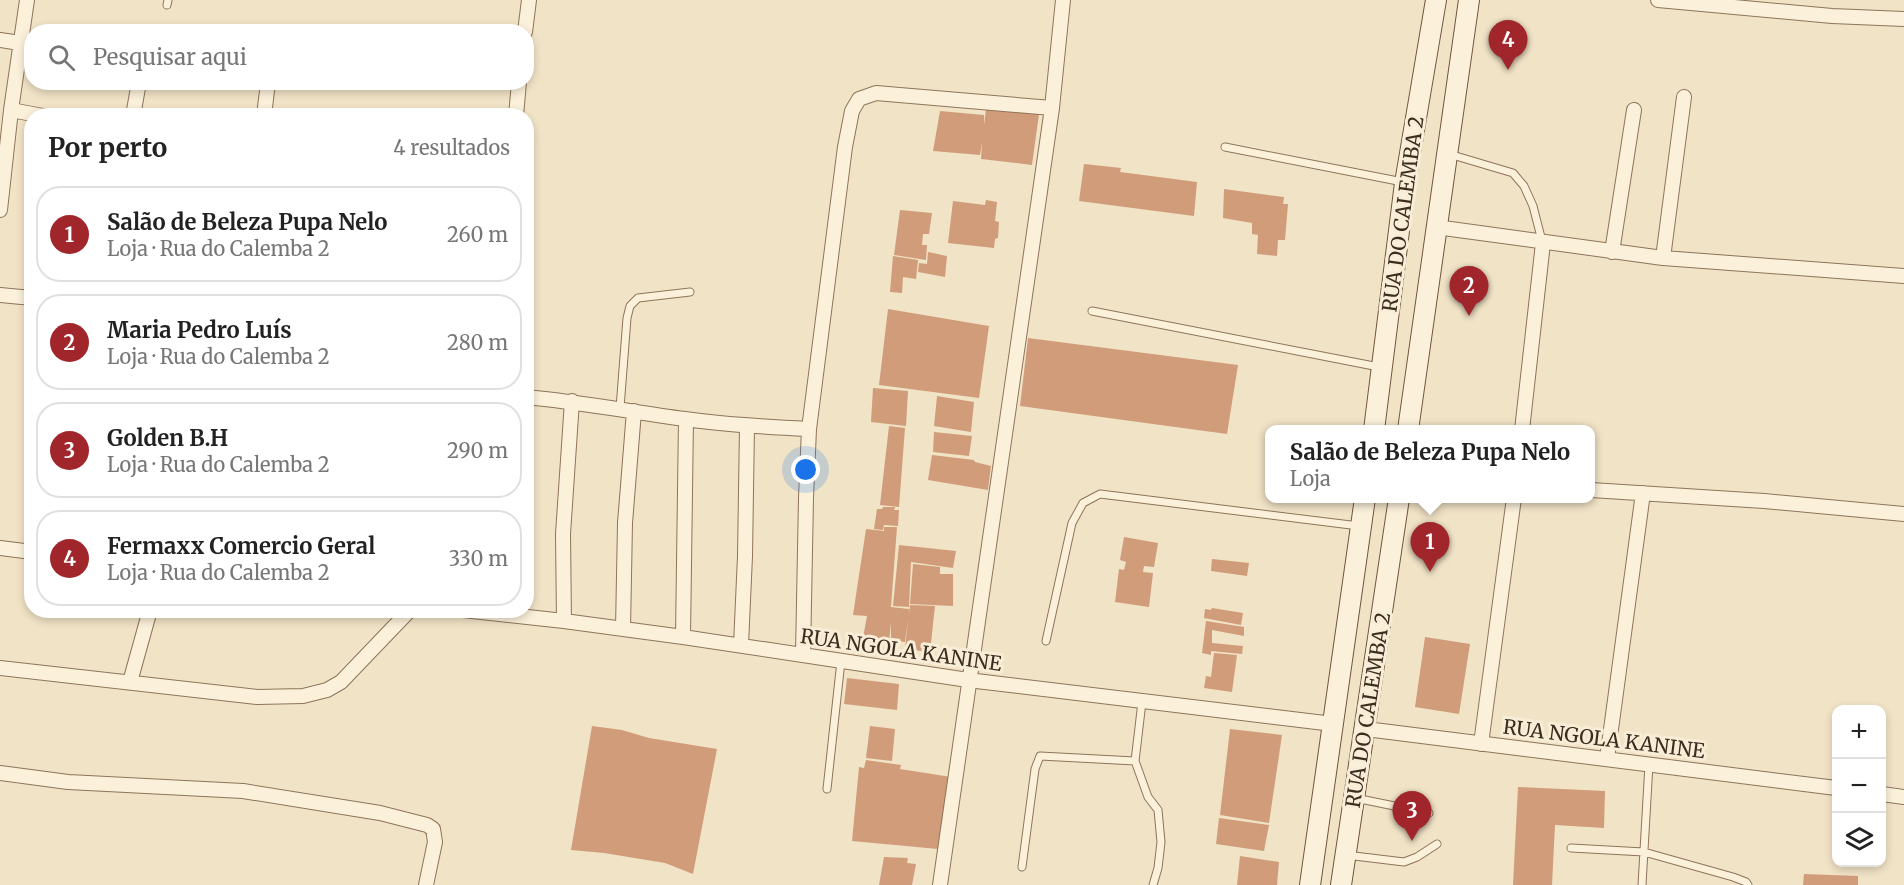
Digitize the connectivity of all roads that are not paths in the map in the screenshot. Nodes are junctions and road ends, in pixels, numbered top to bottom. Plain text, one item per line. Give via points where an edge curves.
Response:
1 (27, 0) edge
2 (529, 0) edge
3 (1063, 0) edge
4 (1436, 0) edge
5 (1469, 0) edge
6 (1658, 0) edge
7 (1904, 19) edge
8 (526, 24) edge
9 (0, 40) edge
10 (20, 43) junction
11 (138, 90) edge
12 (267, 90) edge
13 (518, 90) edge
14 (1684, 97) dead end
15 (134, 108) edge
16 (265, 108) edge
17 (517, 108) edge
18 (1052, 108) junction
19 (11, 110) junction
20 (1634, 110) dead end
21 (24, 112) edge
22 (1225, 147) dead end
23 (1447, 153) junction
24 (1405, 183) junction
25 (0, 210) edge
26 (1436, 227) junction
27 (1543, 243) junction
28 (1612, 252) junction
29 (1663, 258) junction
30 (1904, 276) edge
31 (690, 292) dead end
32 (0, 295) edge
33 (24, 297) edge
34 (1092, 311) dead end
35 (1382, 368) junction
36 (534, 398) edge
37 (572, 401) junction
38 (620, 408) junction
39 (634, 411) junction
40 (686, 419) junction
41 (1375, 425) edge
42 (1409, 425) edge
43 (1522, 425) edge
44 (747, 426) junction
45 (809, 429) junction
46 (1595, 490) edge
47 (1643, 493) junction
48 (1364, 503) edge
49 (1398, 503) edge
50 (1513, 503) edge
51 (1904, 514) edge
52 (1362, 526) junction
53 (0, 548) edge
54 (24, 551) edge
55 (148, 618) edge
56 (402, 618) edge
57 (534, 618) edge
58 (564, 621) junction
59 (622, 629) junction
60 (683, 637) junction
61 (1046, 641) dead end
62 (741, 645) junction
63 (803, 655) junction
64 (841, 661) junction
65 (0, 668) edge
66 (968, 680) junction
67 (130, 682) junction
68 (1142, 702) junction
69 (1333, 724) junction
70 (1366, 729) junction
71 (1481, 744) junction
72 (1607, 759) junction
73 (1136, 761) junction
74 (1649, 764) junction
75 (0, 773) edge
76 (1832, 787) edge
77 (826, 789) dead end
78 (1886, 795) edge
79 (1904, 797) edge
80 (1355, 798) junction
81 (1429, 813) dead end
82 (1437, 844) dead end
83 (1571, 848) dead end
84 (1644, 852) junction
85 (1346, 855) junction
86 (1022, 867) dead end
87 (426, 885) edge
88 (940, 885) edge
89 (1153, 885) edge
90 (1310, 885) edge
91 (1341, 885) edge
92 (1642, 885) edge
93 (1748, 885) edge

1 - 10 street
2 - 8 street
3 - 18 street
4 - 24 main road, RUA DO CALEMBA 2
5 - 23 main road, RUA DO CALEMBA 2
6 - 7 street
9 - 10 street
10 - 19 street
11 - 15 street
12 - 16 street
13 - 17 street
14 - 29 street
18 - 45 street via 876,93 859,99 852,111 845,147
18 - 66 street
19 - 21 street
19 - 25 street
20 - 28 street
22 - 24 lane
23 - 26 main road, RUA DO CALEMBA 2
23 - 27 lane via 1513,174 1533,206
24 - 35 main road, RUA DO CALEMBA 2
26 - 27 street
26 - 42 main road, RUA DO CALEMBA 2
27 - 28 street
27 - 43 street
28 - 29 street
29 - 30 street
31 - 38 lane via 638,298 630,306
32 - 33 street
34 - 35 lane
35 - 41 main road, RUA DO CALEMBA 2
36 - 37 street
37 - 38 street
37 - 58 street via 562,534
38 - 39 street
39 - 40 street
39 - 59 street
40 - 44 street
40 - 60 street
44 - 45 street
44 - 62 street
45 - 63 street
46 - 47 street
47 - 51 street
47 - 72 street
48 - 52 main road, RUA DO CALEMBA 2
49 - 70 main road, RUA DO CALEMBA 2
50 - 71 street
52 - 61 lane via 1100,494 1083,503 1072,523
52 - 69 main road, RUA DO CALEMBA 2
53 - 54 street
55 - 67 street
56 - 67 street via 341,682 303,696 257,697
57 - 58 street, RUA NGOLA KANINE
58 - 59 street, RUA NGOLA KANINE
59 - 60 street, RUA NGOLA KANINE
60 - 62 street, RUA NGOLA KANINE
62 - 63 street, RUA NGOLA KANINE
63 - 64 street, RUA NGOLA KANINE
64 - 66 street, RUA NGOLA KANINE
64 - 77 lane
65 - 67 street
66 - 68 street, RUA NGOLA KANINE
66 - 88 street
68 - 69 street, RUA NGOLA KANINE
68 - 73 lane
69 - 90 main road, RUA DO CALEMBA 2
70 - 71 street, RUA NGOLA KANINE
70 - 80 main road, RUA DO CALEMBA 2
71 - 72 street, RUA NGOLA KANINE
72 - 74 street, RUA NGOLA KANINE
73 - 86 lane via 1040,756
73 - 89 lane via 1148,797 1158,810 1161,842
74 - 76 street, RUA NGOLA KANINE
74 - 84 lane
75 - 87 street via 68,782 243,791 380,813 427,825 433,829 435,842
78 - 79 street
80 - 81 lane
80 - 85 main road, RUA DO CALEMBA 2
82 - 85 lane via 1404,862
83 - 84 lane
84 - 92 lane
84 - 93 lane via 1733,877
85 - 91 main road, RUA DO CALEMBA 2

